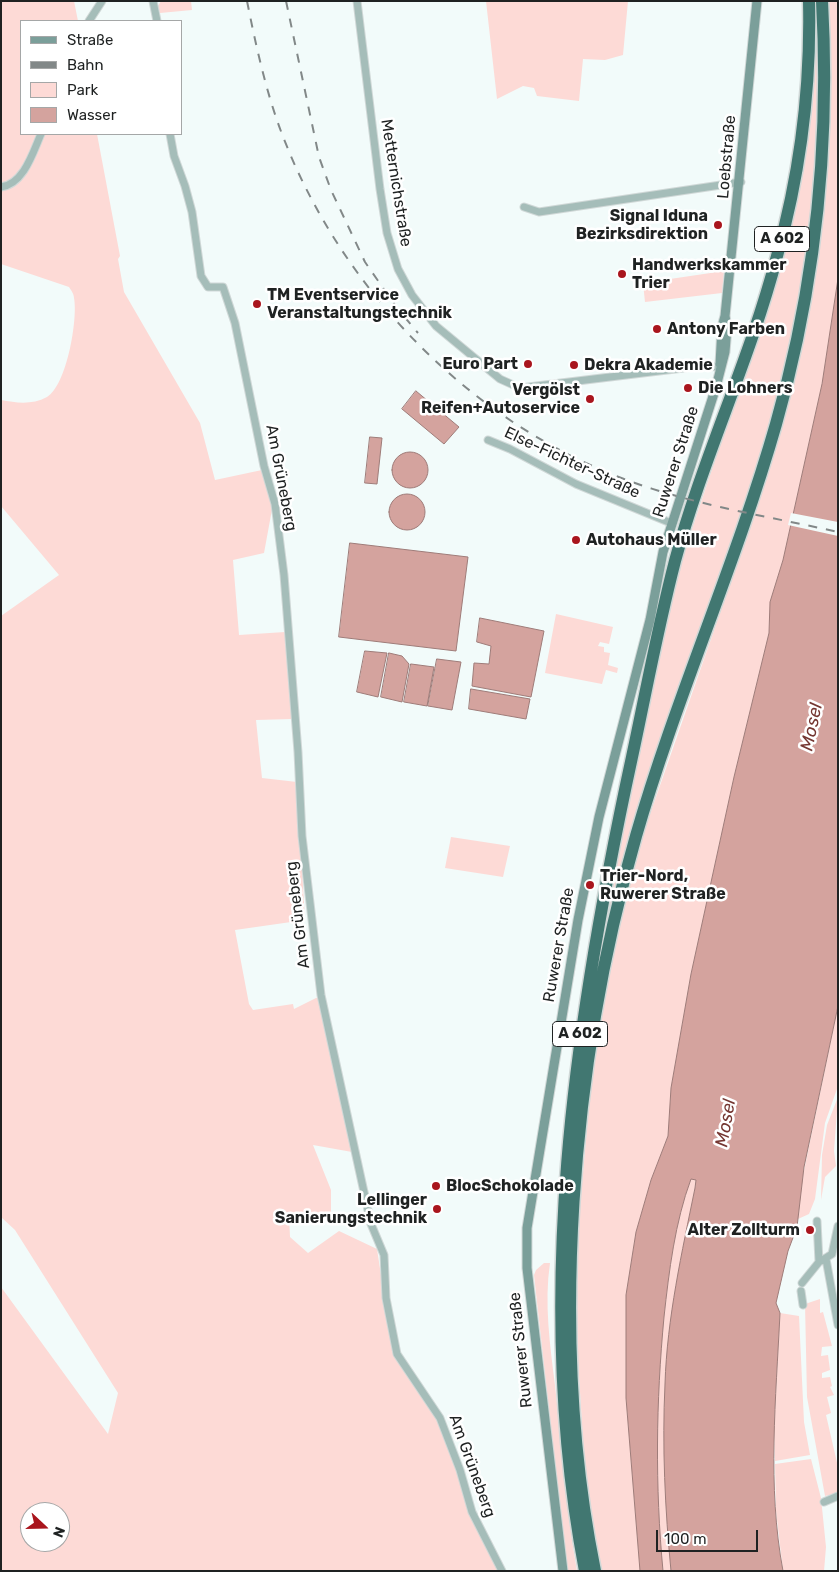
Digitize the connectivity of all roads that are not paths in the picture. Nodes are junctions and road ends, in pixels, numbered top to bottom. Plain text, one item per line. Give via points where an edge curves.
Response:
1 (102, 1) edge
2 (357, 1) edge
3 (757, 1) edge
4 (808, 1) edge
5 (822, 1) edge
6 (154, 2) edge
7 (90, 20) edge
8 (157, 20) edge
9 (41, 135) edge
10 (170, 135) edge
11 (740, 182) junction
12 (1, 187) edge
13 (524, 207) dead end
14 (720, 367) junction
15 (488, 440) dead end
16 (671, 523) junction
17 (817, 1221) dead end
18 (838, 1226) edge
19 (835, 1255) edge
20 (822, 1261) junction
21 (802, 1283) dead end
22 (802, 1291) dead end
23 (803, 1305) dead end
24 (838, 1325) edge
25 (838, 1496) edge
26 (824, 1502) dead end
27 (502, 1571) edge
28 (563, 1571) edge
29 (585, 1571) edge
30 (595, 1571) edge

1 - 7 street
2 - 14 street, Metternichstraße via 387,233 398,269 412,295 436,326 507,384 524,388 700,366
3 - 11 main road, Loebstraße
4 - 29 highway, A 602 via 806,85 785,225 766,295 675,560 614,840 582,1020 568,1143 561,1319 567,1442
5 - 30 highway, A 602 via 824,88 816,217 806,292 787,379 757,485 637,834 605,963 586,1076 577,1171 571,1321 576,1440
6 - 8 street
9 - 12 street via 23,172 13,183
10 - 27 street, Am Grüneberg via 186,190 204,283 223,287 235,323 264,466 275,504 284,575 302,836 321,995 371,1224 384,1255 391,1331 397,1354 440,1418 472,1512
11 - 13 street via 539,212
11 - 14 main road, Loebstraße
14 - 16 main road, Ruwerer Straße
15 - 16 street, Else-Fichter-Straße via 510,448 576,484
16 - 28 main road, Ruwerer Straße via 650,620 599,817 526,1228 527,1268
17 - 20 street
18 - 19 street
19 - 20 street
20 - 21 street
20 - 24 street
22 - 23 street
25 - 26 street

